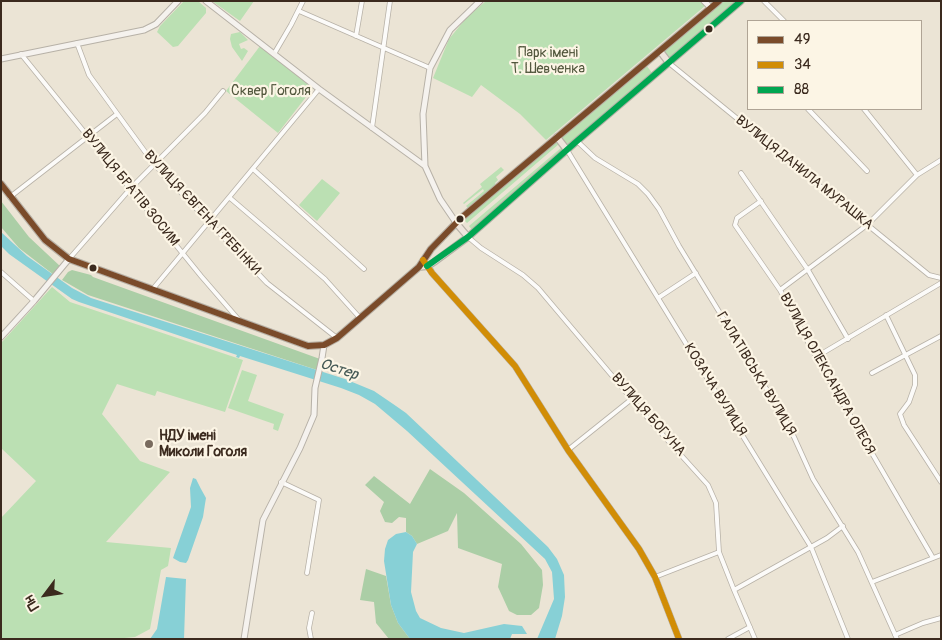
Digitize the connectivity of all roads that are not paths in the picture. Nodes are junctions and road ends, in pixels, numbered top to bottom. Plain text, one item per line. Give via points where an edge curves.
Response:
1 (178, 1) edge
2 (206, 1) edge
3 (303, 1) edge
4 (362, 1) edge
5 (390, 1) edge
6 (480, 1) edge
7 (704, 1) edge
8 (719, 1) edge
9 (741, 1) edge
10 (764, 1) edge
11 (711, 8) junction
12 (299, 11) junction
13 (783, 20) edge
14 (356, 36) junction
15 (77, 42) junction
16 (383, 48) junction
17 (660, 51) junction
18 (21, 54) junction
19 (274, 54) junction
20 (1, 59) edge
21 (669, 63) junction
22 (430, 68) junction
23 (319, 88) junction
24 (223, 92) dead end
25 (809, 110) edge
26 (865, 110) edge
27 (117, 114) junction
28 (372, 128) junction
29 (87, 137) junction
30 (557, 137) junction
31 (577, 141) junction
32 (567, 150) junction
33 (941, 160) edge
34 (154, 164) junction
35 (424, 166) junction
36 (253, 169) junction
37 (867, 171) dead end
38 (741, 174) dead end
39 (917, 175) junction
40 (1, 184) edge
41 (130, 189) junction
42 (10, 196) junction
43 (230, 198) junction
44 (761, 201) junction
45 (209, 222) junction
46 (456, 224) junction
47 (867, 225) junction
48 (468, 237) junction
49 (183, 253) junction
50 (69, 259) junction
51 (423, 260) junction
52 (428, 266) junction
53 (419, 267) junction
54 (364, 269) dead end
55 (808, 270) junction
56 (1, 272) edge
57 (696, 273) junction
58 (941, 278) edge
59 (941, 283) edge
60 (152, 290) junction
61 (780, 290) junction
62 (658, 298) junction
63 (34, 301) junction
64 (886, 315) junction
65 (360, 318) junction
66 (240, 322) junction
67 (941, 336) edge
68 (1, 337) edge
69 (334, 339) junction
70 (848, 339) junction
71 (324, 345) junction
72 (906, 354) junction
73 (816, 357) junction
74 (872, 373) dead end
75 (632, 398) junction
76 (568, 450) junction
77 (282, 482) junction
78 (941, 482) edge
79 (844, 526) junction
80 (811, 547) junction
81 (719, 552) junction
82 (941, 555) edge
83 (933, 558) junction
84 (307, 573) dead end
85 (655, 577) junction
86 (872, 582) junction
87 (734, 590) junction
88 (312, 612) dead end
89 (941, 618) edge
90 (750, 627) junction
91 (896, 637) edge
92 (244, 639) edge
93 (311, 639) edge
94 (679, 639) edge
95 (728, 639) edge
96 (755, 639) edge
97 (848, 639) edge

1 - 15 street via 147,29
2 - 19 street
3 - 12 street
4 - 14 street
5 - 16 street
6 - 22 street via 450,30
7 - 11 street
8 - 11 main road
9 - 21 main road
10 - 13 street
11 - 17 main road
12 - 14 street
12 - 19 street
14 - 16 street
15 - 18 street
15 - 27 street, ВУЛИЦЯ ЄВГЕНА ГРЕБІНКИ via 85,68
16 - 22 street
16 - 28 street
17 - 21 main road
17 - 30 main road
18 - 20 street
18 - 29 street, ВУЛИЦЯ БРАТІВ ЗОСИМ
19 - 23 street
21 - 31 main road
21 - 47 street, ВУЛИЦЯ ДАНИЛА МУРАШКА
22 - 35 street via 423,114
23 - 28 street
23 - 36 street
24 - 34 street
25 - 37 street
26 - 39 street
27 - 29 street
27 - 34 street, ВУЛИЦЯ ЄВГЕНА ГРЕБІНКИ
28 - 35 street
29 - 41 street, ВУЛИЦЯ БРАТІВ ЗОСИМ
29 - 42 street
30 - 32 main road
30 - 46 main road
31 - 32 main road
31 - 57 street, ГАЛАТІВСЬКА ВУЛИЦЯ via 595,158 634,181 648,194
32 - 48 main road
32 - 62 street, КОЗАЧА ВУЛИЦЯ
33 - 39 street
34 - 41 street
34 - 45 street, ВУЛИЦЯ ЄВГЕНА ГРЕБІНКИ
35 - 46 street
36 - 43 street
36 - 54 street
38 - 44 street
39 - 47 street
40 - 42 main road
41 - 49 street, ВУЛИЦЯ БРАТІВ ЗОСИМ
41 - 50 street
42 - 50 main road via 45,240
43 - 45 street
43 - 65 street via 325,279
44 - 55 street
44 - 61 street, ВУЛИЦЯ ОЛЕКСАНДРА ОЛЕСЯ via 737,218 735,225
45 - 49 street
45 - 69 street, ВУЛИЦЯ ЄВГЕНА ГРЕБІНКИ via 268,283
46 - 48 main road
46 - 51 main road
47 - 55 street
47 - 58 street, ВУЛИЦЯ ДАНИЛА МУРАШКА via 929,275
48 - 52 main road
48 - 75 street, ВУЛИЦЯ БОГУНА via 538,288
49 - 60 street
49 - 66 street, ВУЛИЦЯ БРАТІВ ЗОСИМ
50 - 60 main road
50 - 63 street
51 - 52 main road
51 - 53 main road
52 - 53 main road
52 - 76 street via 515,366
53 - 65 main road
55 - 61 street
55 - 70 street
56 - 63 street
57 - 62 street
57 - 79 street, ГАЛАТІВСЬКА ВУЛИЦЯ via 789,426 813,480
59 - 64 street
60 - 66 main road
61 - 73 street, ВУЛИЦЯ ОЛЕКСАНДРА ОЛЕСЯ
62 - 80 street, КОЗАЧА ВУЛИЦЯ
63 - 68 street
64 - 70 street
64 - 72 street
65 - 69 main road
66 - 71 main road via 308,346
67 - 72 street
69 - 71 main road
70 - 73 street
71 - 77 street via 315,388 314,415
72 - 74 street
72 - 78 street via 915,375 915,385 900,414 904,426
73 - 83 street, ВУЛИЦЯ ОЛЕКСАНДРА ОЛЕСЯ
75 - 76 street
75 - 81 street, ВУЛИЦЯ БОГУНА via 708,485 716,503
76 - 85 street via 639,548
77 - 84 street via 319,500
77 - 92 street via 263,520
79 - 80 street
79 - 86 street, ГАЛАТІВСЬКА ВУЛИЦЯ
80 - 87 street
80 - 97 street, КОЗАЧА ВУЛИЦЯ
81 - 85 street
81 - 87 street, ВУЛИЦЯ БОГУНА
82 - 83 street
83 - 86 street
85 - 94 street
86 - 91 street, ГАЛАТІВСЬКА ВУЛИЦЯ
87 - 90 street, ВУЛИЦЯ БОГУНА
88 - 93 street
89 - 91 street via 923,622
90 - 95 street
90 - 96 street, ВУЛИЦЯ БОГУНА

